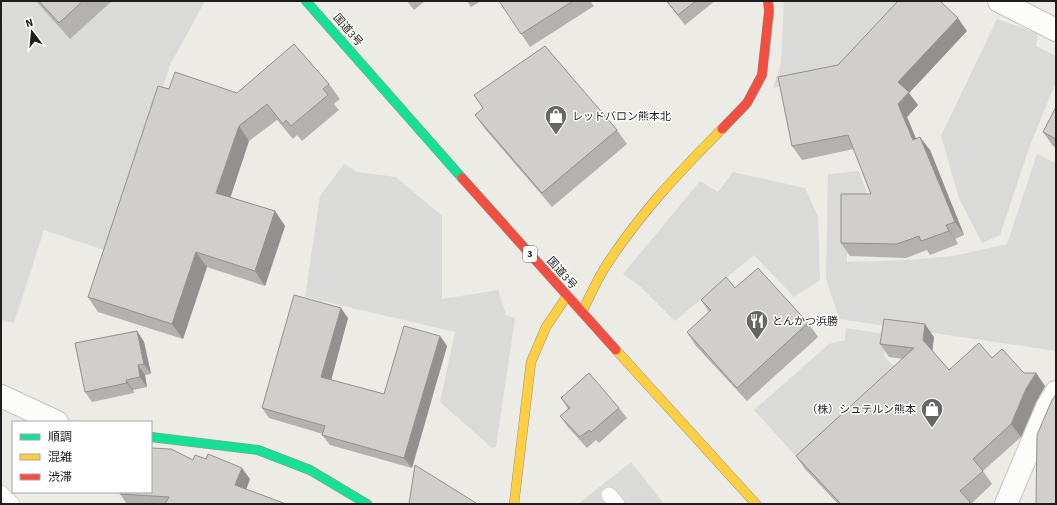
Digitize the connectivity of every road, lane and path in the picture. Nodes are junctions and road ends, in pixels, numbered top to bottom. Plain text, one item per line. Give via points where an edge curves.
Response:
1 (306, 1) edge
2 (768, 1) edge
3 (999, 1) edge
4 (1056, 30) edge
5 (567, 296) junction
6 (582, 312) junction
7 (1056, 392) edge
8 (1, 396) edge
9 (54, 421) edge
10 (152, 438) edge
11 (1, 493) edge
12 (12, 504) edge
13 (367, 504) edge
14 (514, 504) edge
15 (756, 504) edge
16 (1006, 504) edge

1 - 5 main road, 国道3号 / 3
2 - 6 main road via 762,75 747,103 676,175 638,221 604,269
3 - 4 street
5 - 6 main road, 国道3号 / 3
5 - 14 main road via 546,328 531,362
6 - 15 main road, 国道3号 / 3
7 - 16 street via 1047,407
8 - 9 street
10 - 13 main road via 258,450 310,470
11 - 12 lane

